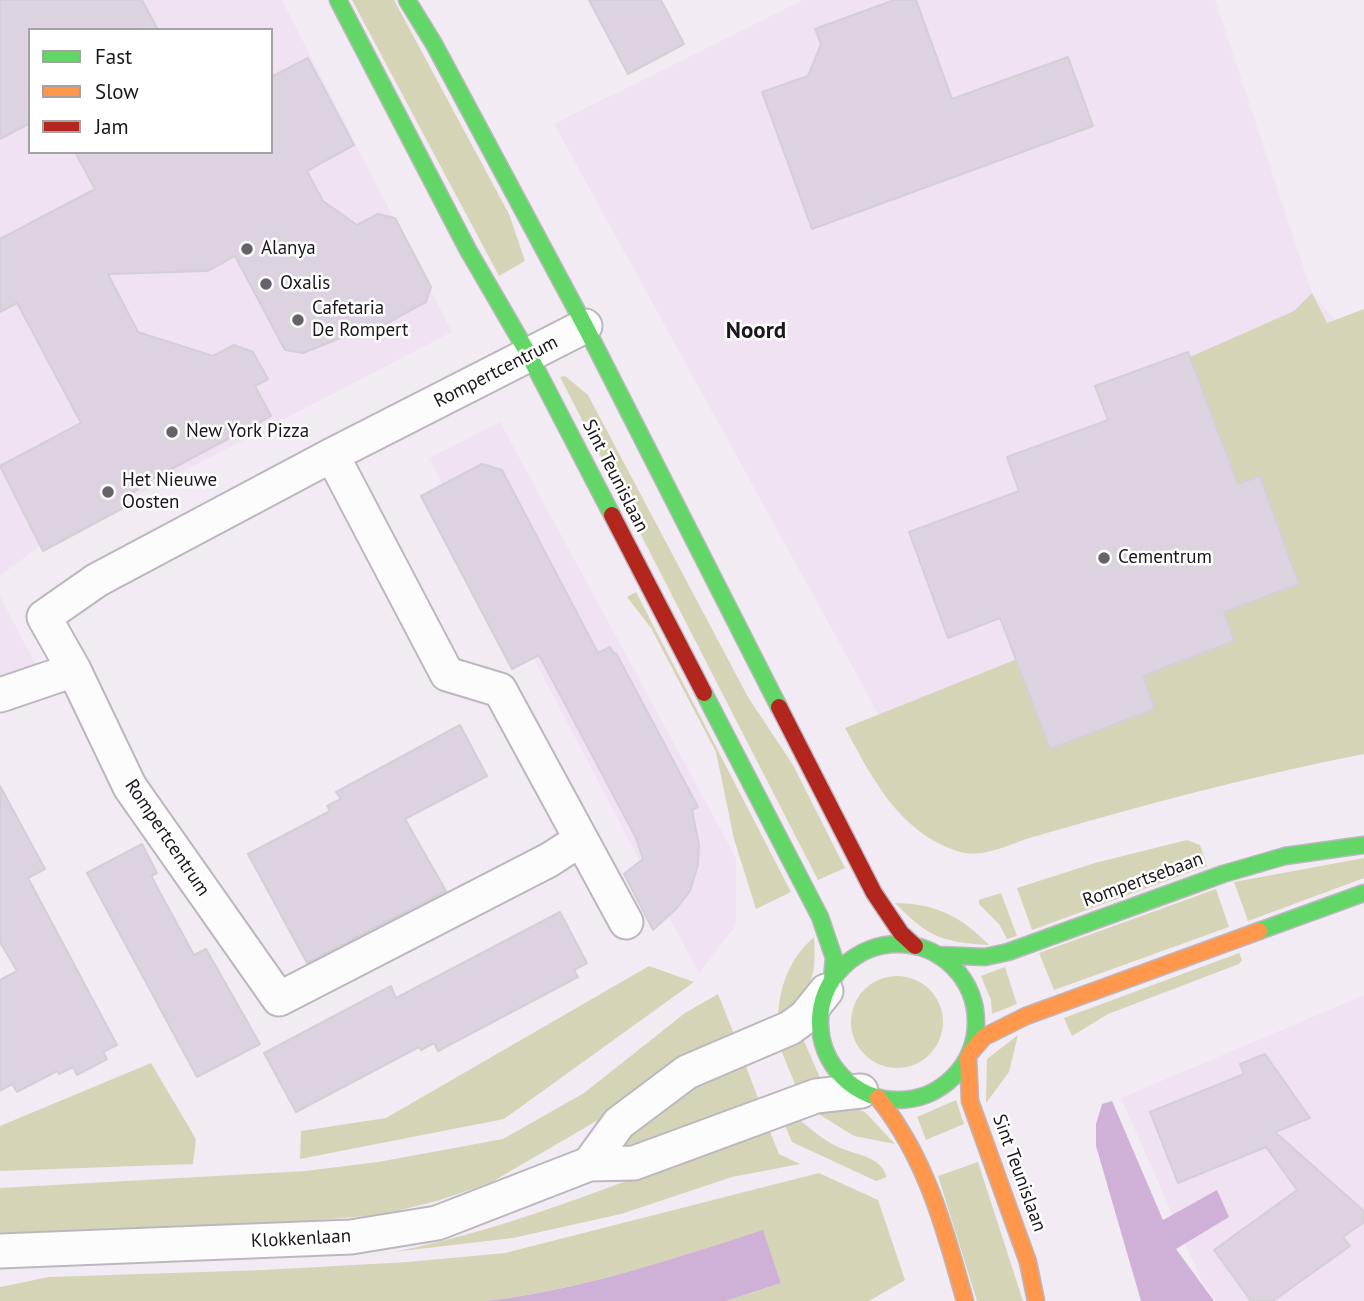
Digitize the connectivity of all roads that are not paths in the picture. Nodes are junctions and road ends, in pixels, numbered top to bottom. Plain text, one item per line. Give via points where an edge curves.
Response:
1 (338, 0) edge
2 (407, 0) edge
3 (585, 326) junction
4 (529, 355) junction
5 (332, 455) junction
6 (74, 670) junction
7 (0, 695) edge
8 (580, 840) junction
9 (1364, 845) edge
10 (1364, 894) edge
11 (626, 922) dead end
12 (915, 946) junction
13 (939, 955) junction
14 (829, 985) junction
15 (969, 1055) junction
16 (869, 1095) junction
17 (589, 1164) junction
18 (0, 1251) edge
19 (965, 1301) edge
20 (1036, 1301) edge

1 - 4 street, Sint Teunislaan via 468,250
2 - 3 street
3 - 4 street, Rompertcentrum
3 - 12 street via 874,893
4 - 5 street, Rompertcentrum
4 - 14 street, Sint Teunislaan via 820,916 834,958
5 - 6 street, Rompertcentrum via 97,580 44,617
5 - 8 street via 447,674 499,690
6 - 7 street
6 - 8 street, Rompertcentrum via 130,787 279,999
8 - 11 street
9 - 13 street, Rompertsebaan via 1285,856 1223,874 1008,952 985,957
10 - 15 street via 1026,1016 984,1037
12 - 13 street
12 - 14 street via 891,944 868,950 848,962
13 - 15 street via 959,974 972,998 976,1025
14 - 16 street via 821,1009 824,1047 845,1080
14 - 17 street via 805,1017 790,1028 687,1073 619,1123
15 - 16 street via 952,1079 930,1094 905,1100
15 - 20 street, Sint Teunislaan via 971,1101 1028,1262
16 - 17 street, Klokkenlaan via 816,1096 634,1163
16 - 19 street via 902,1127 916,1152
17 - 18 street, Klokkenlaan via 438,1223 376,1235

